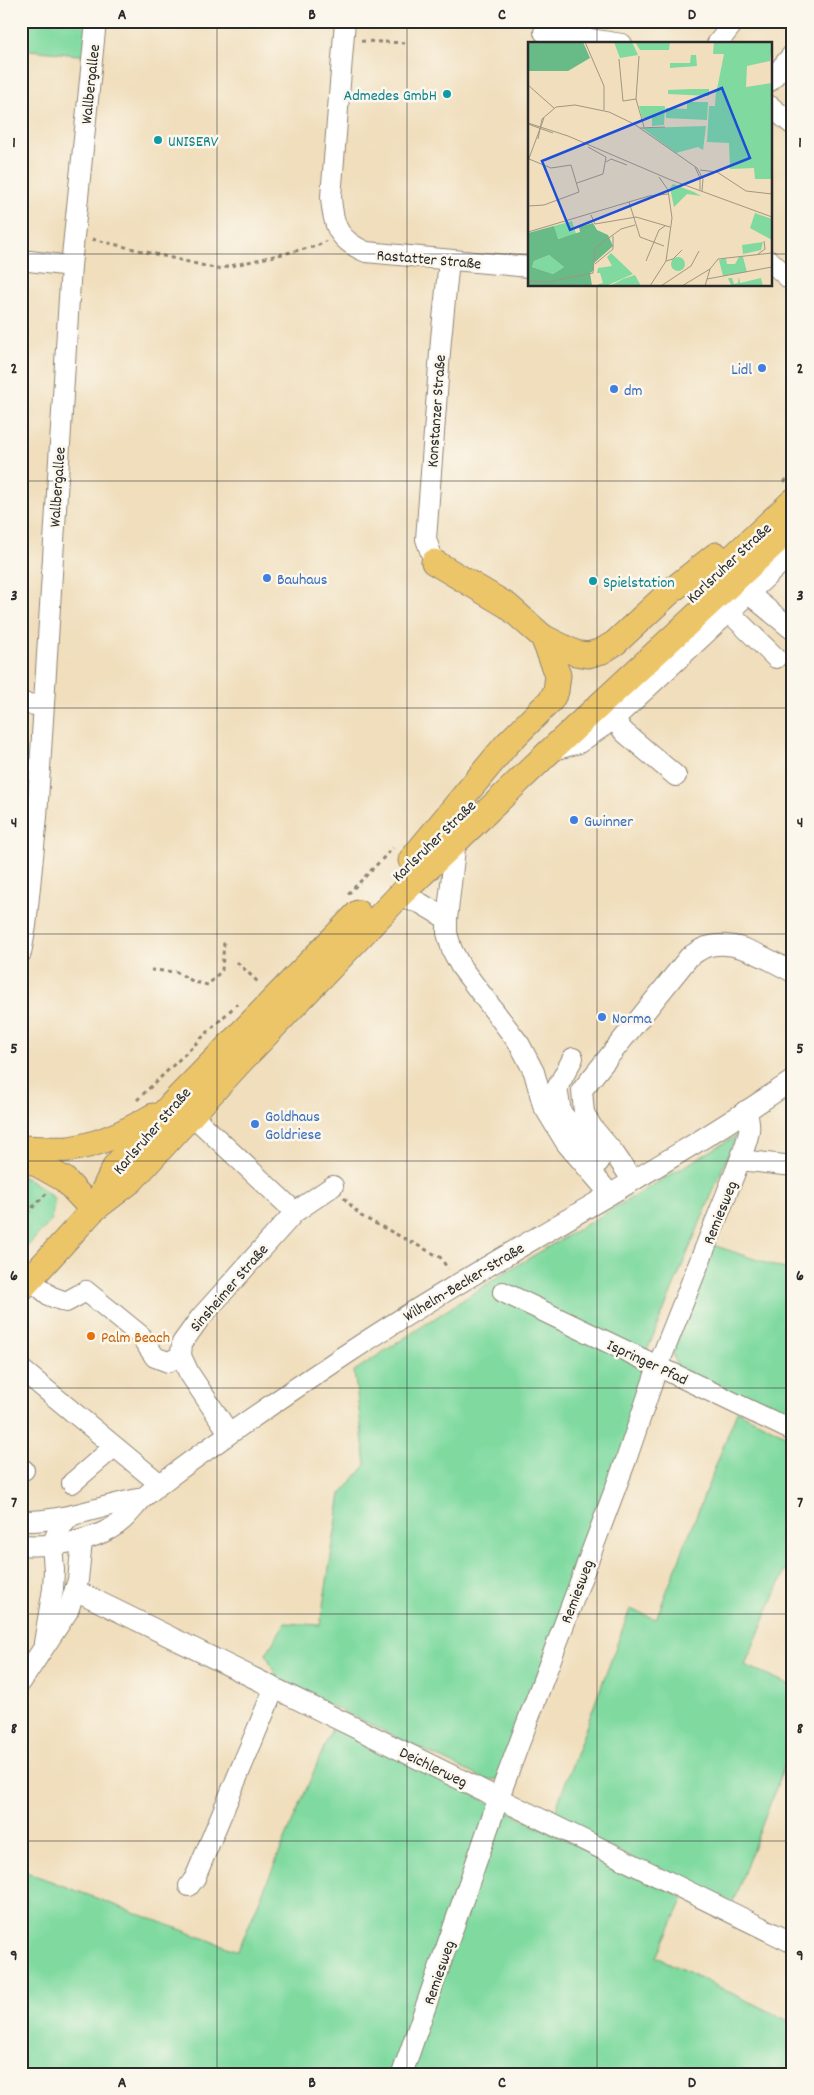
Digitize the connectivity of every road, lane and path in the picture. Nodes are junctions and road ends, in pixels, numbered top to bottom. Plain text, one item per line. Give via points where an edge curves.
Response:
1 (96, 21) edge
2 (735, 21) edge
3 (344, 30) edge
4 (544, 32) dead end
5 (609, 42) edge
6 (719, 42) edge
7 (406, 43) dead end
8 (793, 54) edge
9 (772, 79) edge
10 (772, 108) edge
11 (793, 125) edge
12 (339, 233) junction
13 (74, 234) junction
14 (21, 260) edge
15 (449, 260) junction
16 (772, 263) edge
17 (70, 266) junction
18 (528, 267) edge
19 (793, 282) edge
20 (793, 495) edge
21 (793, 501) edge
22 (793, 526) edge
23 (793, 552) edge
24 (434, 562) joint
25 (749, 594) junction
26 (729, 612) junction
27 (773, 613) junction
28 (793, 617) edge
29 (793, 630) edge
30 (543, 637) junction
31 (776, 658) dead end
32 (21, 703) edge
33 (43, 706) junction
34 (614, 720) junction
35 (549, 752) junction
36 (676, 776) dead end
37 (456, 840) junction
38 (411, 860) junction
39 (398, 897) junction
40 (446, 919) junction
41 (224, 942) dead end
42 (26, 953) edge
43 (237, 962) dead end
44 (151, 970) dead end
45 (793, 972) edge
46 (259, 983) dead end
47 (572, 1058) dead end
48 (793, 1080) edge
49 (181, 1111) junction
50 (745, 1111) junction
51 (21, 1148) edge
52 (49, 1149) junction
53 (21, 1155) edge
54 (740, 1160) junction
55 (599, 1162) dead end
56 (793, 1166) edge
57 (633, 1180) junction
58 (333, 1186) joint
59 (610, 1194) junction
60 (93, 1210) junction
61 (295, 1212) junction
62 (458, 1283) junction
63 (26, 1284) edge
64 (503, 1292) dead end
65 (181, 1356) junction
66 (658, 1366) junction
67 (21, 1369) edge
68 (793, 1431) edge
69 (229, 1433) junction
70 (114, 1447) junction
71 (72, 1484) dead end
72 (160, 1484) junction
73 (143, 1498) junction
74 (70, 1516) junction
75 (21, 1521) edge
76 (82, 1541) junction
77 (52, 1544) junction
78 (21, 1545) edge
79 (75, 1590) junction
80 (43, 1648) junction
81 (21, 1682) edge
82 (274, 1689) junction
83 (498, 1798) junction
84 (188, 1886) dead end
85 (793, 1943) edge
86 (402, 2074) edge

1 - 13 street, Wallbergallee
2 - 6 street
3 - 7 path
3 - 12 street via 331,197 332,217
4 - 5 street
8 - 9 street
10 - 11 street
12 - 13 path via 317,246 218,269
12 - 15 street, Rastatter Straße via 353,246 366,252
13 - 17 street, Wallbergallee
14 - 17 street
15 - 18 street, Rastatter Straße
15 - 24 street, Konstanzer Straße via 426,539
16 - 19 street
17 - 33 street, Wallbergallee
20 - 30 main road via 671,591 602,651 588,655 575,653
21 - 38 main road, Karlsruher Straße
22 - 35 main road, Karlsruher Straße
23 - 25 street
24 - 30 main road via 508,606
25 - 26 street
25 - 27 street
26 - 31 street
26 - 34 street
27 - 28 street
27 - 29 street
30 - 38 main road via 558,675 551,700 500,752
32 - 33 street
33 - 42 street, Wallbergallee
34 - 35 street via 579,744
34 - 36 street
35 - 37 main road, Karlsruher Straße
37 - 39 main road, Karlsruher Straße
37 - 40 street
38 - 49 main road, Karlsruher Straße
39 - 40 street via 420,903
39 - 49 main road, Karlsruher Straße via 286,1013
40 - 59 street via 452,950 461,967 520,1045 534,1072 543,1105 566,1143
41 - 44 path via 222,970 208,985 194,982 177,972
43 - 46 path
45 - 57 street via 743,947 705,947 689,957 582,1090 584,1114
47 - 55 street via 557,1088 561,1112
48 - 50 street, Wilhelm-Becker-Straße
49 - 52 main road via 97,1143
49 - 60 main road, Karlsruher Straße via 132,1180
49 - 61 street
50 - 54 street, Remiesweg via 751,1127
50 - 57 street, Wilhelm-Becker-Straße
51 - 52 main road
52 - 60 main road via 77,1170
53 - 60 main road via 64,1179
54 - 56 street
54 - 66 street, Remiesweg
57 - 59 street, Wilhelm-Becker-Straße
58 - 61 street, Sinsheimer Straße
58 - 62 path via 361,1216 440,1257
59 - 62 street, Wilhelm-Becker-Straße
60 - 63 main road, Karlsruher Straße
61 - 65 street, Sinsheimer Straße via 190,1330 182,1343
62 - 69 street, Wilhelm-Becker-Straße
63 - 65 street via 66,1302 86,1291 140,1335 155,1357 168,1362
64 - 66 street, Ispringer Pfad
65 - 69 street
66 - 68 street, Ispringer Pfad
66 - 83 street, Remiesweg via 626,1460
67 - 70 street
69 - 72 street, Wilhelm-Becker-Straße
70 - 71 street
70 - 72 street
72 - 73 street, Wilhelm-Becker-Straße
73 - 74 street via 112,1503
73 - 76 street, Wilhelm-Becker-Straße via 112,1528
74 - 75 street
74 - 76 street
74 - 77 street via 58,1529
76 - 77 street, Wilhelm-Becker-Straße
76 - 79 street
77 - 78 street, Wilhelm-Becker-Straße
77 - 80 street via 54,1589
79 - 80 street via 68,1611
79 - 82 street, Deichlerweg
80 - 81 street
82 - 83 street, Deichlerweg
82 - 84 street
83 - 85 street, Deichlerweg
83 - 86 street, Remiesweg

